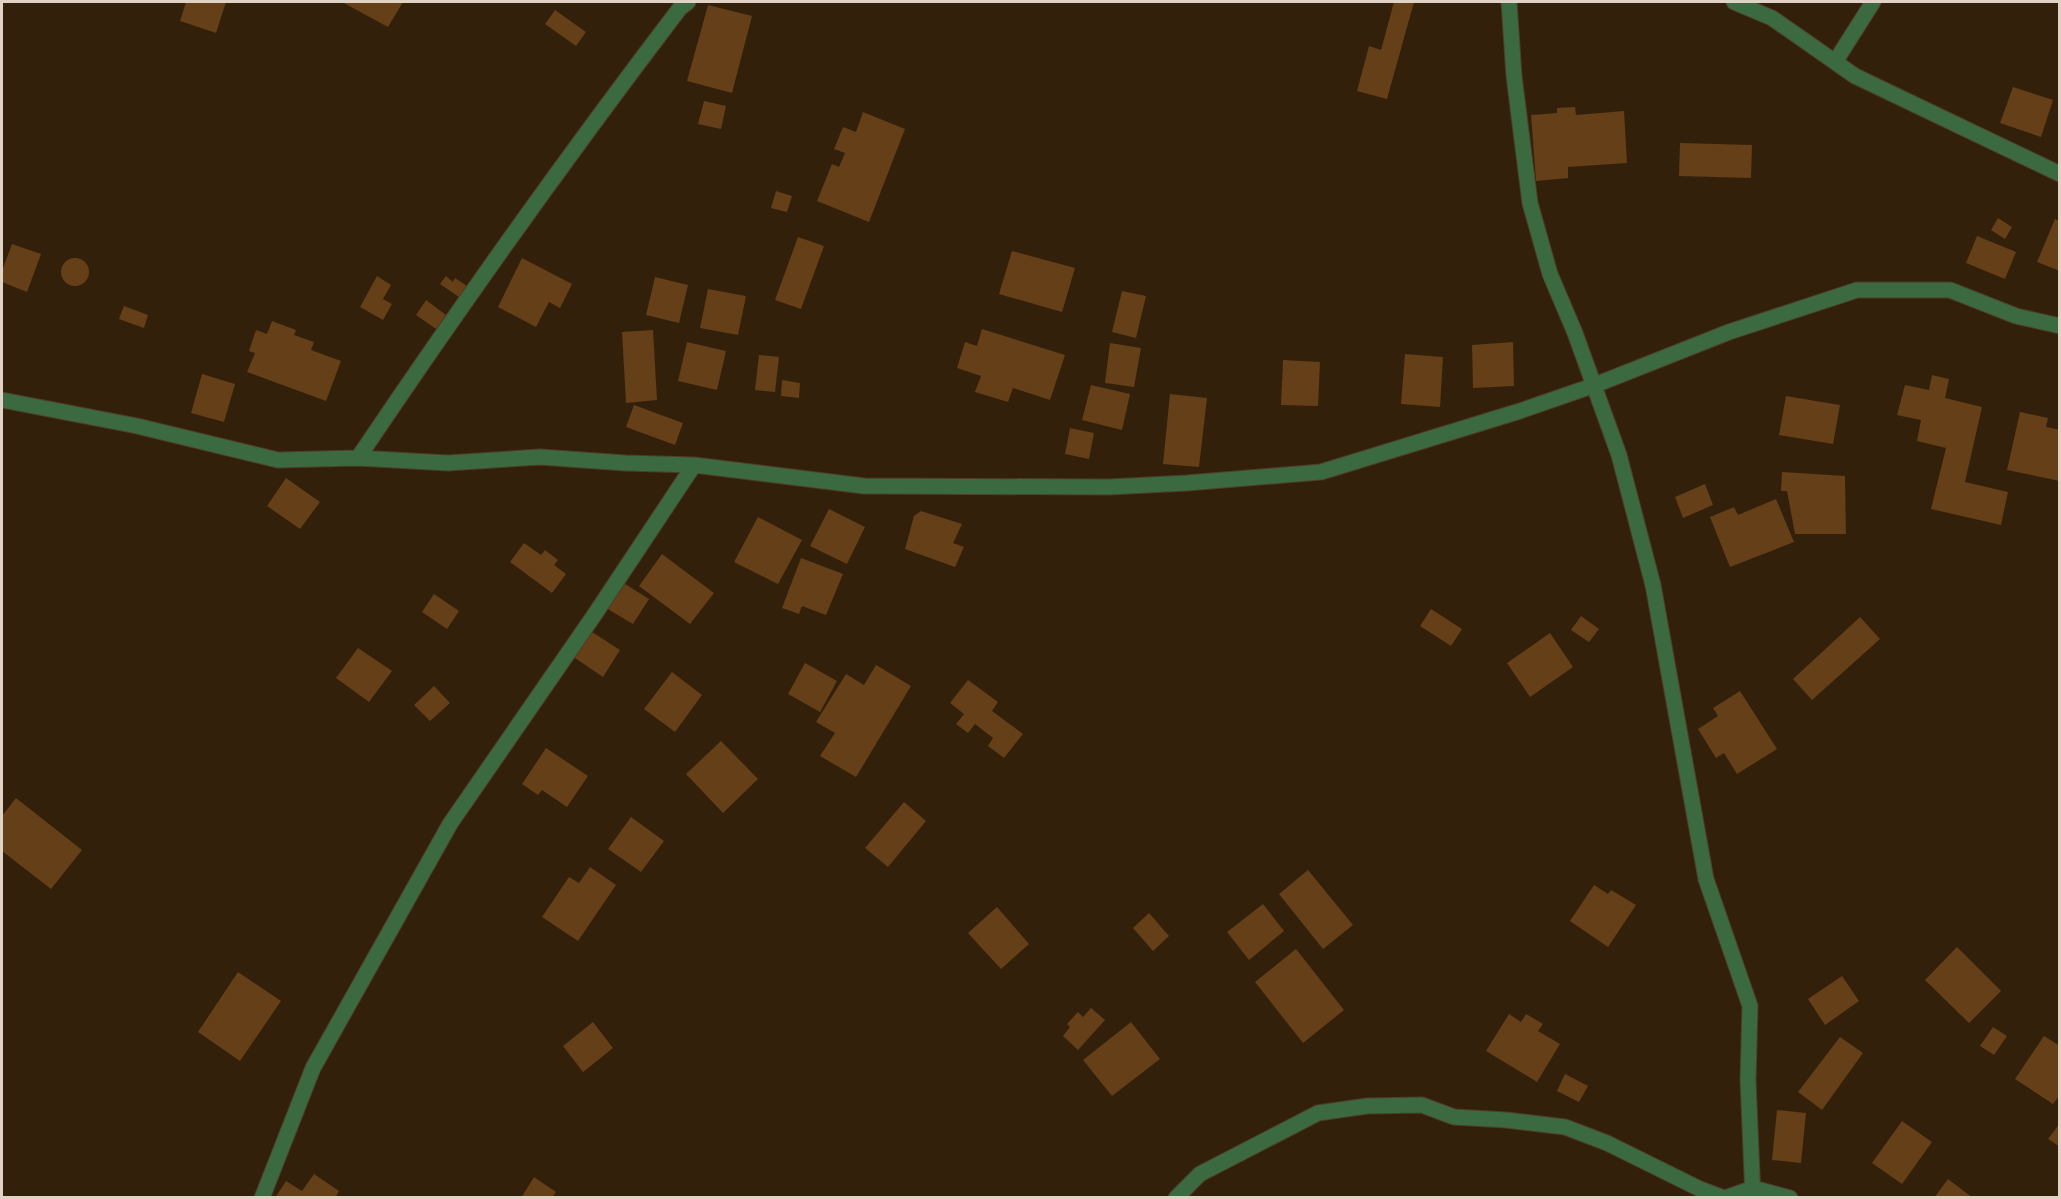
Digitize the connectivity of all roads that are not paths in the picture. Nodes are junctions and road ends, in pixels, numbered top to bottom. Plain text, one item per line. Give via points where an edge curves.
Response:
1 (688, 2) edge
2 (1509, 2) edge
3 (1734, 2) edge
4 (1873, 2) edge
5 (1835, 62) junction
6 (2060, 174) edge
7 (2060, 326) edge
8 (1594, 385) junction
9 (2, 400) edge
10 (358, 458) junction
11 (694, 465) junction
12 (1753, 1192) edge
13 (262, 1197) edge
14 (1176, 1197) edge
15 (1724, 1197) edge
16 (1790, 1197) edge

1 - 10 street via 442,333
2 - 8 street via 1530,203 1550,274
3 - 5 street via 1773,18
4 - 5 street
5 - 6 street via 1855,76
7 - 8 street via 2016,316 1950,290 1857,290 1729,332
8 - 11 street via 1321,472 1109,487 864,486
8 - 12 street via 1619,455 1653,585 1706,879 1750,1006 1748,1080
9 - 10 street via 137,426 278,460
10 - 11 street via 448,463 540,457
11 - 13 street via 450,824 313,1068
12 - 15 street
12 - 16 street
14 - 15 street via 1200,1174 1318,1113 1367,1106 1422,1106 1454,1117 1565,1127

